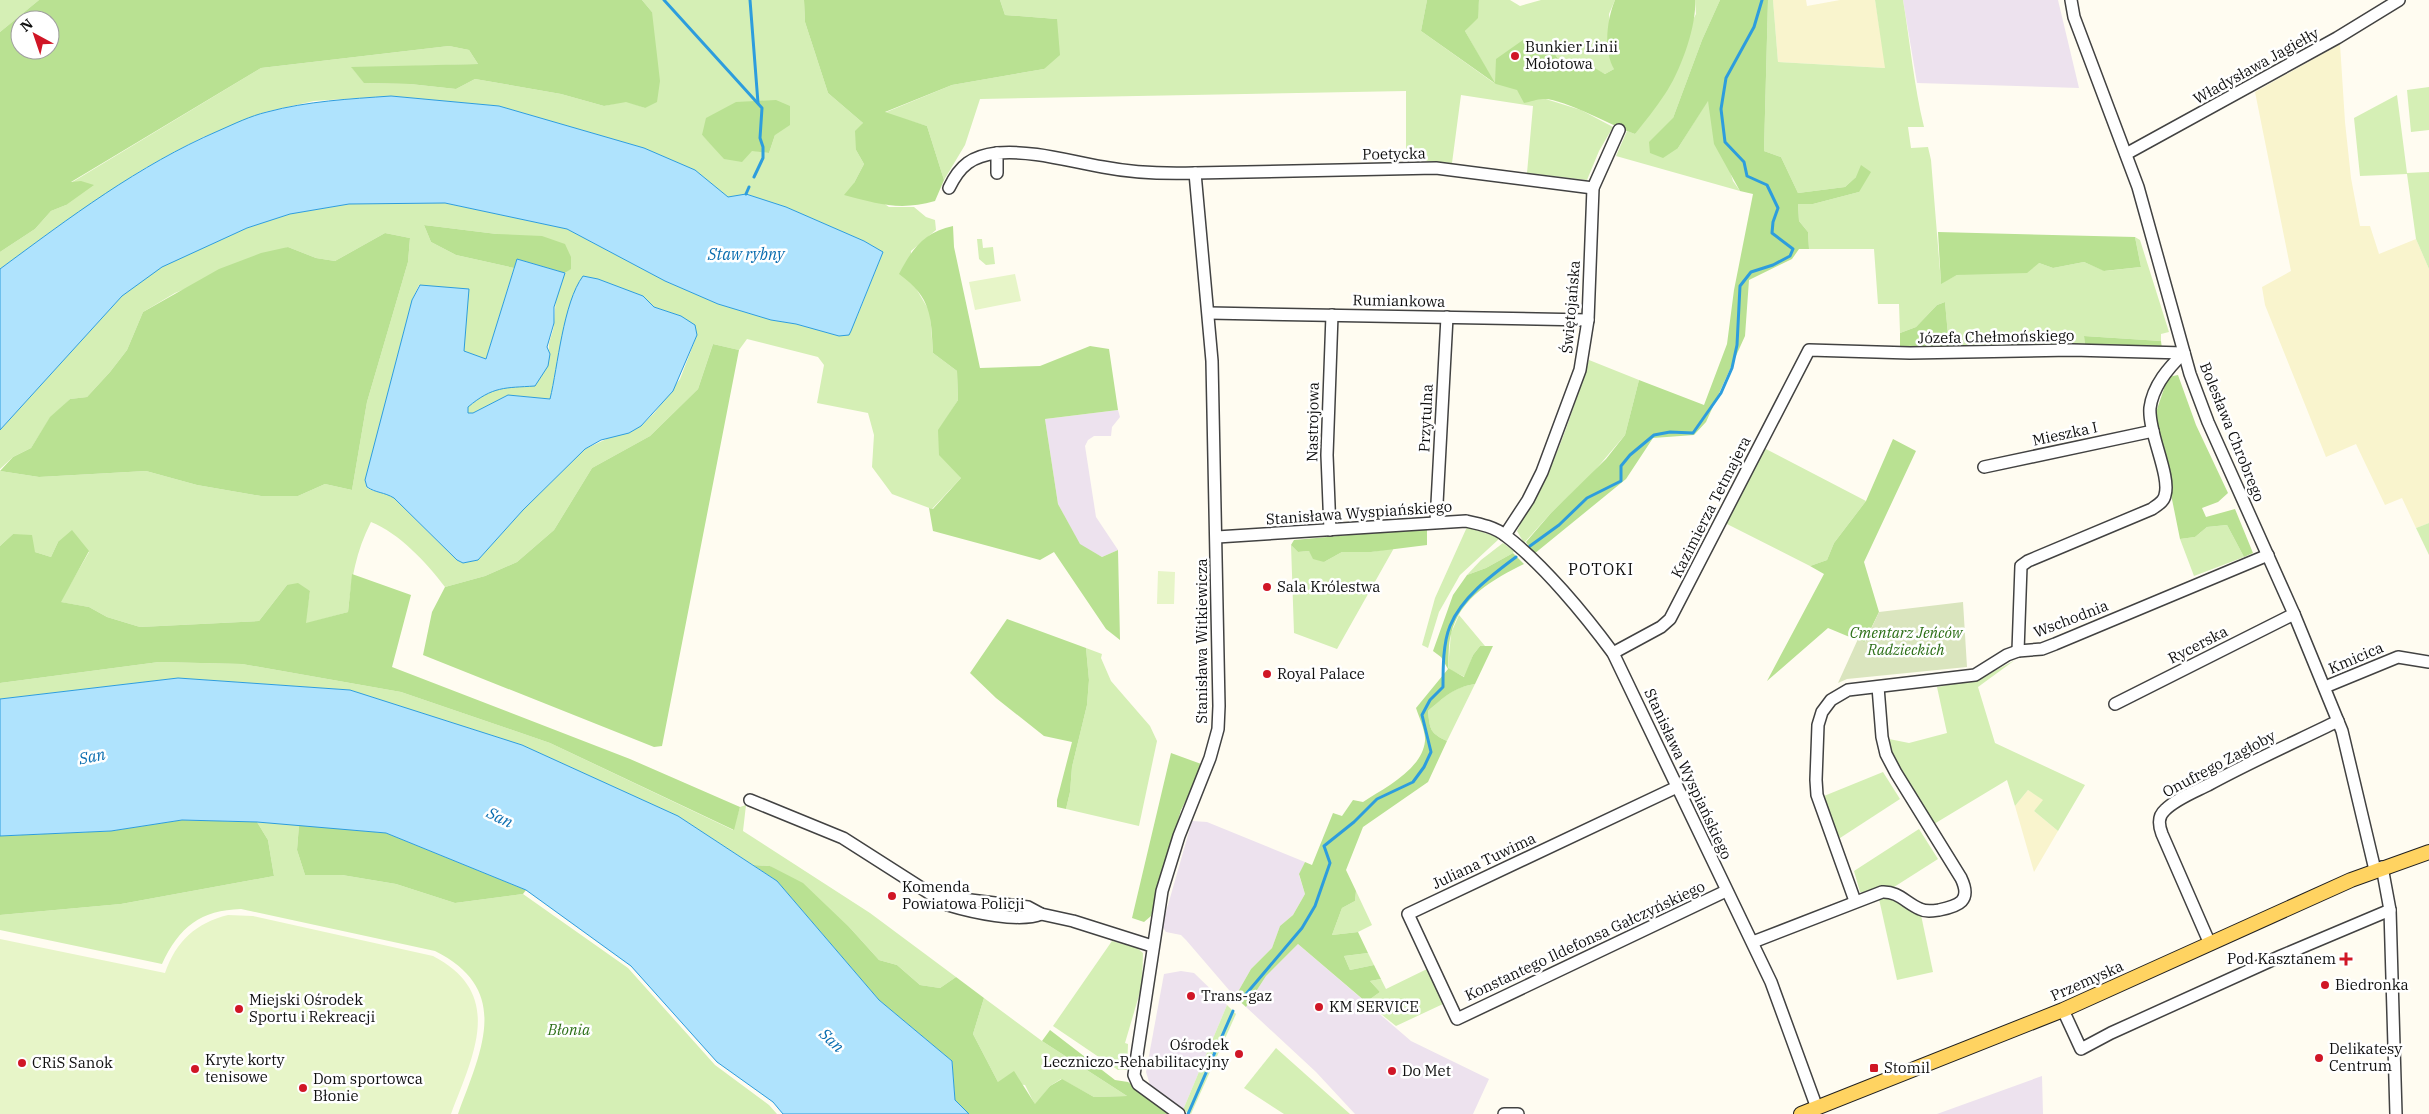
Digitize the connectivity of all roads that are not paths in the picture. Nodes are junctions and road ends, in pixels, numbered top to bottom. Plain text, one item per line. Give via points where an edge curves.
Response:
1 (2072, 0) edge
2 (2399, 0) edge
3 (1619, 130) dead end
4 (997, 153) junction
5 (2126, 154) junction
6 (997, 173) dead end
7 (1195, 173) junction
8 (949, 188) dead end
9 (1593, 188) junction
10 (1209, 313) junction
11 (1332, 315) junction
12 (1447, 316) junction
13 (1588, 320) junction
14 (1809, 350) joint
15 (2184, 353) junction
16 (2153, 431) junction
17 (1984, 467) dead end
18 (1436, 522) junction
19 (1330, 530) junction
20 (1506, 535) junction
21 (1217, 537) junction
22 (2268, 555) junction
23 (2294, 614) junction
24 (2018, 651) junction
25 (1614, 653) junction
26 (2429, 662) edge
27 (1878, 687) junction
28 (2325, 687) junction
29 (2115, 704) dead end
30 (2338, 721) junction
31 (1678, 787) junction
32 (750, 800) dead end
33 (2429, 852) edge
34 (2378, 869) junction
35 (1726, 891) junction
36 (1855, 901) junction
37 (2390, 910) junction
38 (1753, 942) junction
39 (2210, 944) junction
40 (1152, 946) junction
41 (2063, 1010) junction
42 (1457, 1019) joint
43 (1817, 1108) junction
44 (1180, 1114) edge
45 (1504, 1114) edge
46 (1518, 1114) edge
47 (1801, 1114) edge
48 (2396, 1114) edge

1 - 5 street, Bolesława Chrobrego via 2074,17
2 - 5 street, Władysława Jagiełły via 2337,38
3 - 9 street, Świętojańska
4 - 6 street
4 - 7 street via 1029,153 1134,172
4 - 8 street via 968,161 960,168
5 - 15 street, Bolesława Chrobrego via 2158,254
7 - 9 street, Poetycka via 1436,168
7 - 10 street
9 - 13 street, Świętojańska
10 - 11 street, Rumiankowa
10 - 21 street
11 - 12 street, Rumiankowa
11 - 19 street, Nastrojowa via 1326,455
12 - 13 street, Rumiankowa
12 - 18 street, Przytulna
13 - 20 street, Świętojańska via 1580,370 1558,432 1528,500
14 - 15 street, Józefa Chełmońskiego via 1910,354 2072,350
14 - 25 street, Kazimierza Tetmajera via 1674,613 1661,627
15 - 16 street via 2169,367 2159,383 2150,408
15 - 22 street, Bolesława Chrobrego via 2208,422
16 - 17 street, Mieszka I
16 - 24 street via 2166,487 2162,502 2028,560 2021,566
18 - 19 street, Stanisława Wyspiańskiego
18 - 20 street, Stanisława Wyspiańskiego via 1466,521
19 - 21 street, Stanisława Wyspiańskiego
20 - 25 street, Stanisława Wyspiańskiego via 1591,623
21 - 40 street, Stanisława Witkiewicza via 1218,729 1170,862
22 - 23 street, Bolesława Chrobrego
22 - 24 street, Wschodnia via 2042,649
23 - 28 street, Bolesława Chrobrego
23 - 29 street, Rycerska
24 - 27 street, Wschodnia via 1975,675
25 - 31 street, Stanisława Wyspiańskiego
26 - 28 street, Kmicica via 2398,657
27 - 36 street, Wschodnia via 1848,690 1831,700 1818,725 1817,795
27 - 36 street via 1886,754 1961,878 1964,900 1956,907 1928,911 1892,891
28 - 30 street, Bolesława Chrobrego
30 - 34 street, Bolesława Chrobrego
30 - 39 street, Onufrego Zagłoby via 2208,784 2160,816 2162,834
31 - 35 street, Stanisława Wyspiańskiego
31 - 42 street, Juliana Tuwima via 1408,914
32 - 40 street via 843,838 933,896 1028,907 1041,914
33 - 34 main road, Przemyska
34 - 37 street
34 - 39 main road, Przemyska
35 - 38 street, Stanisława Wyspiańskiego
35 - 42 street, Konstantego Ildefonsa Gałczyńskiego
36 - 38 street
37 - 41 street via 2111,1032 2081,1049
37 - 48 street
38 - 43 street, Stanisława Wyspiańskiego via 1774,989
39 - 41 main road, Przemyska
40 - 44 street, Stanisława Witkiewicza via 1134,1075 1138,1084
41 - 43 main road, Przemyska
43 - 47 main road, Przemyska
45 - 46 street

